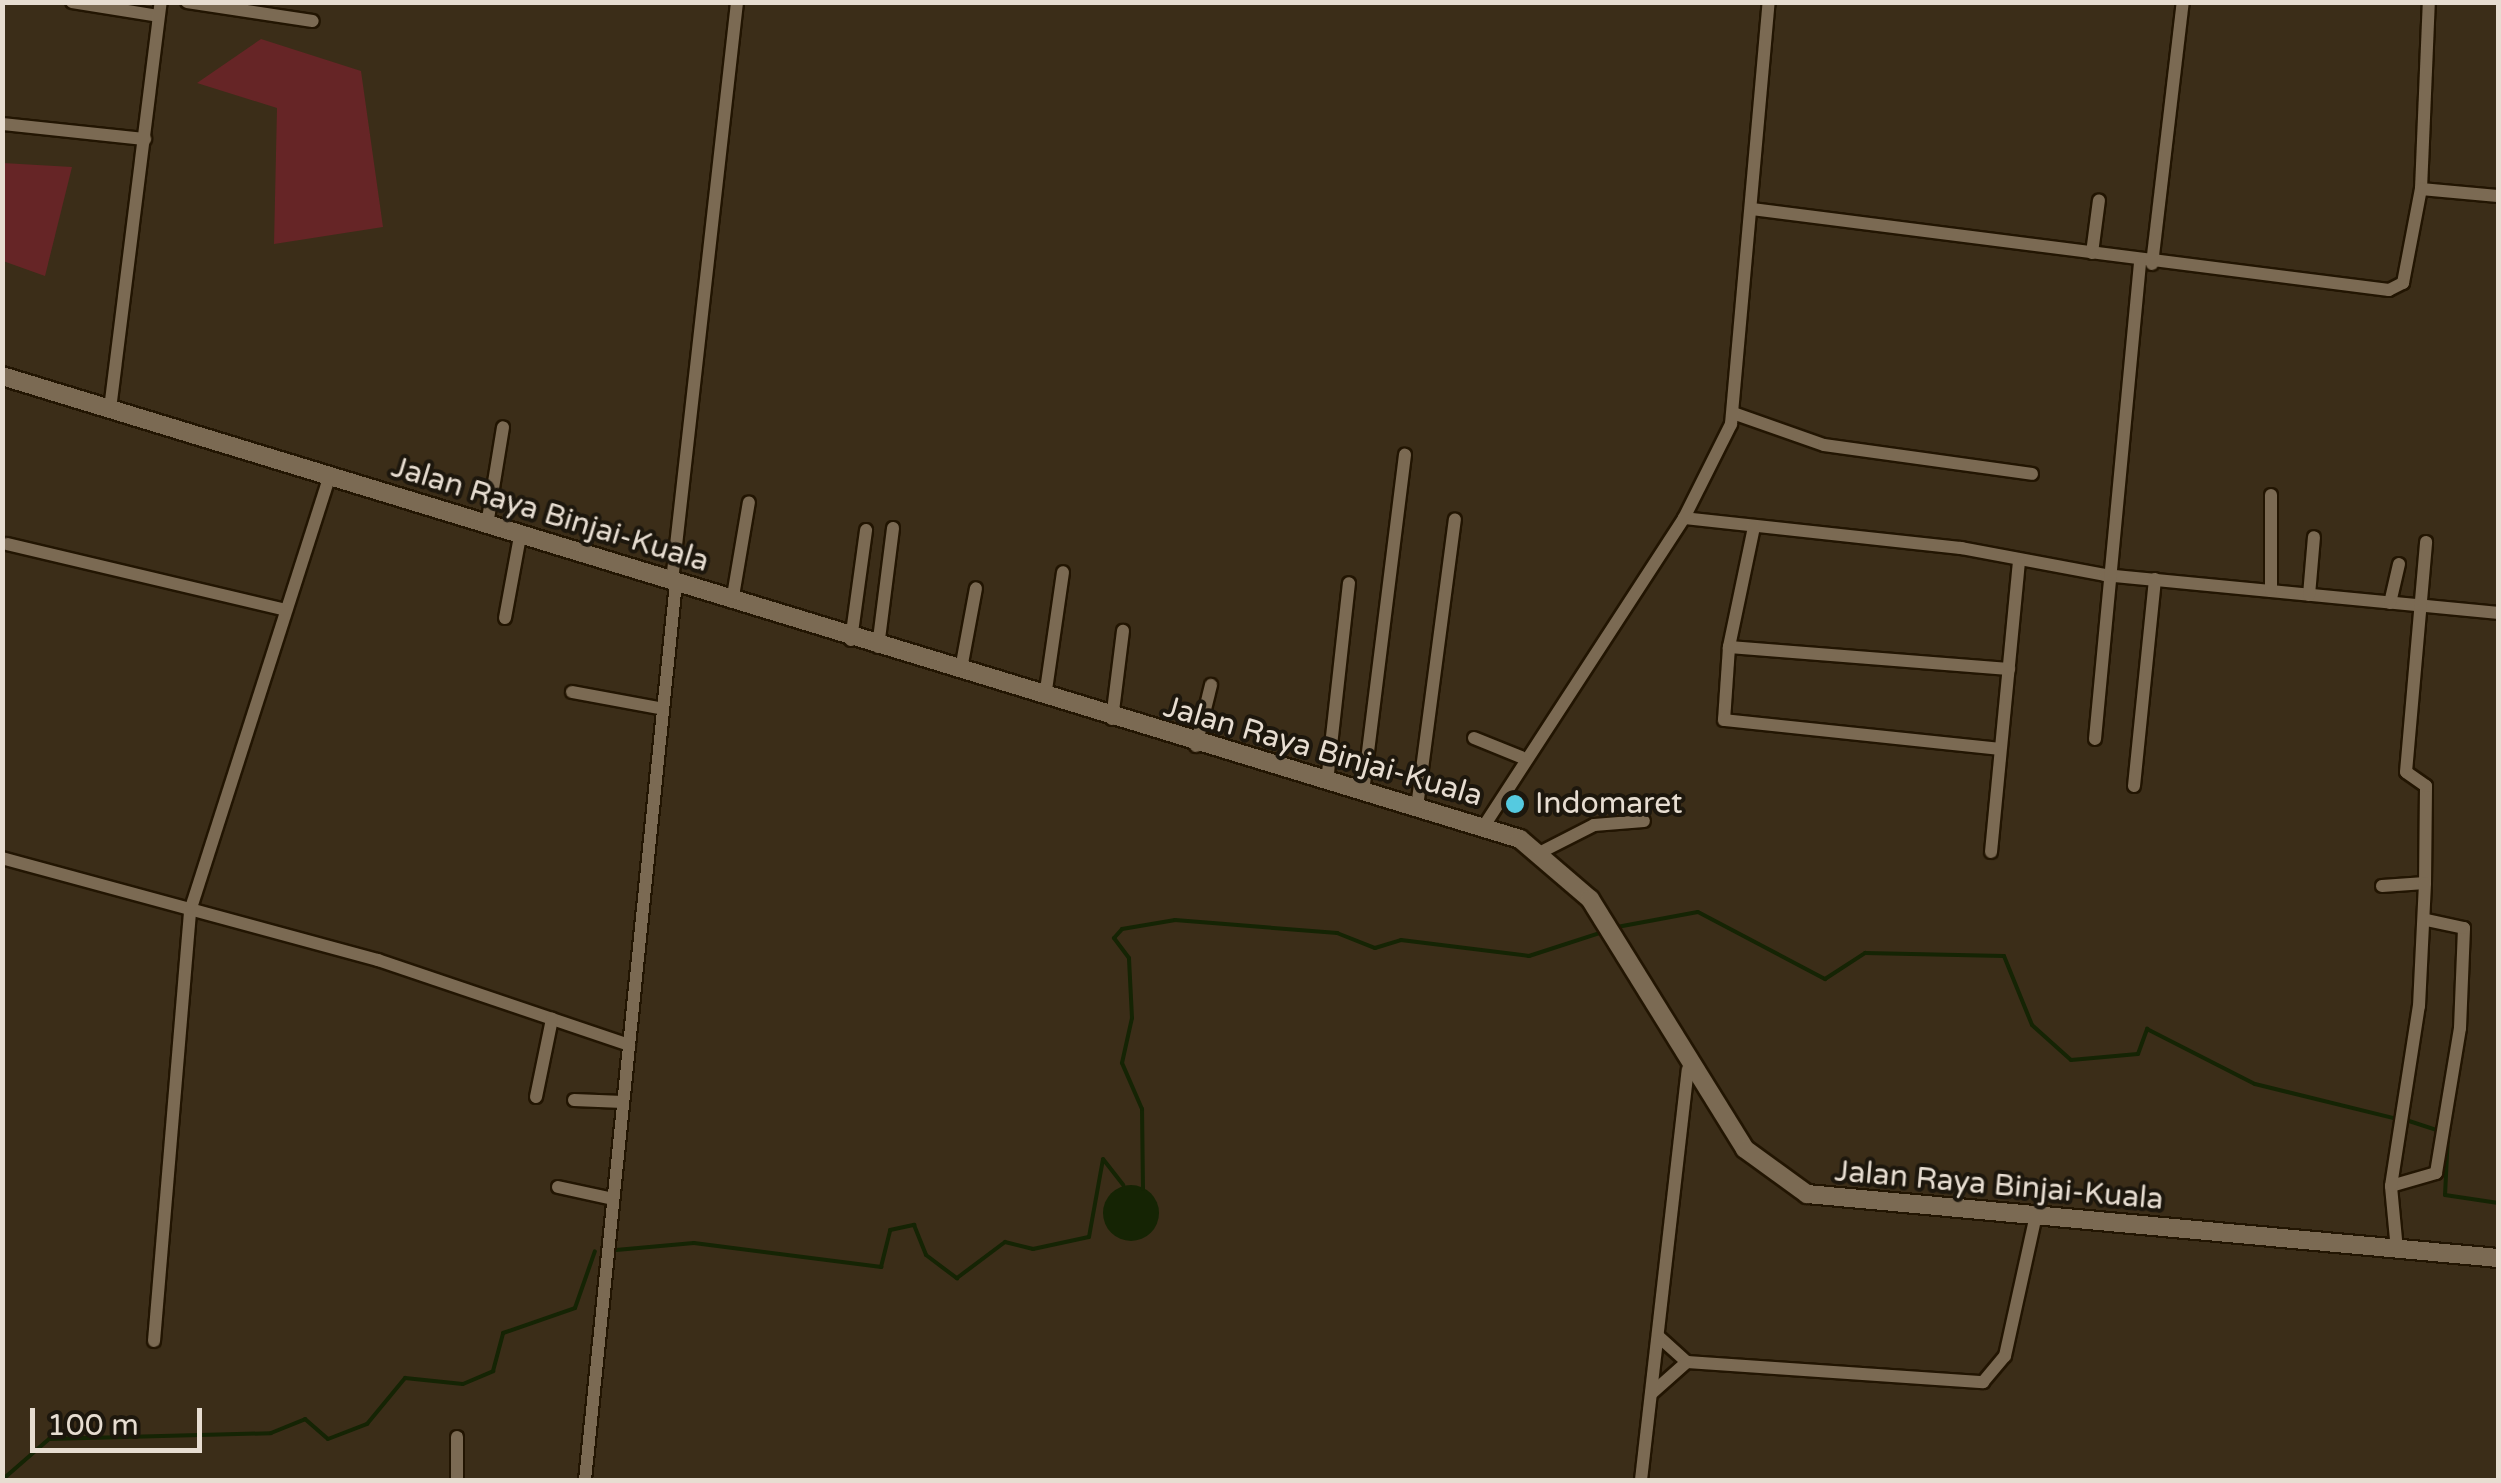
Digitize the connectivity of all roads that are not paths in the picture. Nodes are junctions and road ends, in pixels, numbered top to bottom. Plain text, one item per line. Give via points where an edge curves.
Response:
1 (72, 2) edge
2 (187, 2) edge
3 (737, 2) edge
4 (1770, 2) edge
5 (2183, 2) edge
6 (2429, 2) edge
7 (160, 9) edge
8 (313, 21) dead end
9 (2, 124) edge
10 (145, 139) junction
11 (2421, 189) junction
12 (2498, 196) edge
13 (2099, 200) dead end
14 (1752, 209) junction
15 (2092, 253) junction
16 (2146, 264) junction
17 (2, 376) edge
18 (110, 408) junction
19 (1733, 414) junction
20 (503, 426) dead end
21 (1405, 456) dead end
22 (2032, 474) dead end
23 (330, 475) junction
24 (2271, 495) dead end
25 (749, 502) dead end
26 (1684, 518) junction
27 (1455, 519) dead end
28 (487, 525) junction
29 (1754, 527) junction
30 (893, 528) dead end
31 (866, 530) dead end
32 (520, 536) junction
33 (2314, 536) dead end
34 (2426, 542) dead end
35 (7, 544) dead end
36 (2020, 563) junction
37 (2399, 564) dead end
38 (1064, 572) dead end
39 (2105, 575) junction
40 (2155, 580) junction
41 (674, 581) junction
42 (1349, 583) dead end
43 (976, 588) dead end
44 (2270, 591) junction
45 (2309, 595) junction
46 (732, 602) junction
47 (2390, 603) junction
48 (2416, 606) junction
49 (282, 609) junction
50 (2498, 613) edge
51 (505, 618) dead end
52 (1123, 631) dead end
53 (851, 640) junction
54 (878, 647) junction
55 (1729, 647) junction
56 (961, 669) junction
57 (2010, 669) junction
58 (1211, 685) dead end
59 (572, 692) dead end
60 (1045, 698) junction
61 (658, 708) junction
62 (1112, 720) junction
63 (1474, 738) dead end
64 (2095, 740) dead end
65 (1196, 746) junction
66 (2000, 749) junction
67 (1522, 757) junction
68 (1327, 782) junction
69 (2134, 786) dead end
70 (1363, 792) junction
71 (1417, 807) junction
72 (1644, 821) dead end
73 (1484, 826) junction
74 (1543, 852) junction
75 (1991, 852) dead end
76 (2, 858) edge
77 (2424, 883) junction
78 (2382, 886) dead end
79 (190, 911) junction
80 (2425, 920) junction
81 (552, 1019) junction
82 (629, 1045) junction
83 (1688, 1070) junction
84 (536, 1097) dead end
85 (574, 1100) dead end
86 (624, 1102) junction
87 (2391, 1186) junction
88 (558, 1187) dead end
89 (613, 1199) junction
90 (2034, 1220) junction
91 (2397, 1250) junction
92 (2498, 1258) edge
93 (1658, 1336) junction
94 (154, 1341) dead end
95 (1688, 1362) junction
96 (1652, 1393) junction
97 (457, 1437) dead end
98 (457, 1480) edge
99 (585, 1480) edge
100 (1640, 1480) edge

1 - 7 street
2 - 8 street
3 - 41 street
4 - 14 street
5 - 16 street
6 - 11 street
7 - 10 street
9 - 10 street
10 - 18 street
11 - 12 street
11 - 16 street via 2396,288
13 - 15 street
14 - 15 street
14 - 19 street
15 - 16 street
16 - 39 street
17 - 18 main road, Jalan Raya Binjai-Kuala
18 - 23 main road, Jalan Raya Binjai-Kuala
19 - 22 street via 1824,445
19 - 26 street
20 - 28 street
21 - 70 street
23 - 28 main road, Jalan Raya Binjai-Kuala
23 - 49 street
24 - 44 street
25 - 46 street
26 - 29 street
26 - 67 street
27 - 71 street
28 - 32 main road, Jalan Raya Binjai-Kuala
29 - 36 street
29 - 55 street
30 - 54 street
31 - 53 street
32 - 41 main road, Jalan Raya Binjai-Kuala
32 - 51 street
33 - 45 street
34 - 48 street
35 - 49 street
36 - 39 street
36 - 57 street
37 - 47 street
38 - 60 street
39 - 40 street
39 - 64 street
40 - 44 street
40 - 69 street
41 - 46 main road, Jalan Raya Binjai-Kuala
41 - 61 street
42 - 68 street
43 - 56 street
44 - 45 street
45 - 47 street
46 - 53 main road, Jalan Raya Binjai-Kuala
47 - 48 street
48 - 50 street
48 - 77 street via 2406,772 2426,786
49 - 79 street
52 - 62 street
53 - 54 main road, Jalan Raya Binjai-Kuala
54 - 56 main road, Jalan Raya Binjai-Kuala
55 - 57 street
55 - 66 street via 1724,720
56 - 60 main road, Jalan Raya Binjai-Kuala
57 - 66 street
58 - 65 street
59 - 61 street
60 - 62 main road, Jalan Raya Binjai-Kuala
61 - 82 street
62 - 65 main road, Jalan Raya Binjai-Kuala
63 - 67 street
65 - 68 main road, Jalan Raya Binjai-Kuala
66 - 75 street
67 - 73 street
68 - 70 main road, Jalan Raya Binjai-Kuala
70 - 71 main road, Jalan Raya Binjai-Kuala
71 - 73 main road, Jalan Raya Binjai-Kuala
72 - 74 street via 1594,825
73 - 74 main road, Jalan Raya Binjai-Kuala
74 - 83 main road, Jalan Raya Binjai-Kuala via 1590,899
76 - 79 street
77 - 78 street
77 - 80 street
79 - 81 street
79 - 94 street
80 - 87 street
80 - 87 street via 2464,928 2460,1028 2436,1172
81 - 82 street
81 - 84 street
82 - 86 street
83 - 90 main road, Jalan Raya Binjai-Kuala via 1744,1149 1807,1194
83 - 93 street
85 - 86 street
86 - 89 street
87 - 91 street
88 - 89 street
89 - 99 street
90 - 91 main road, Jalan Raya Binjai-Kuala
90 - 95 street via 2004,1356 1983,1382
91 - 92 main road, Jalan Raya Binjai-Kuala
93 - 95 street
93 - 96 street
95 - 96 street
96 - 100 street
97 - 98 street

